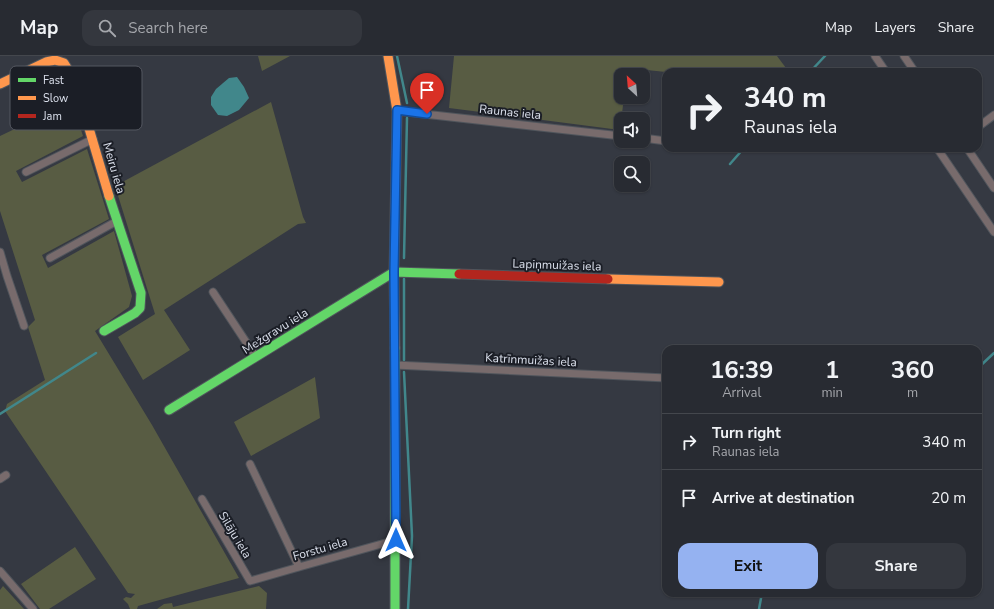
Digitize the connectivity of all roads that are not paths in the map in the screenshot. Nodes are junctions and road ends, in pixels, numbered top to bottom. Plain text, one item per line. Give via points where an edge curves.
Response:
1 (388, 56) edge
2 (875, 56) edge
3 (904, 56) edge
4 (38, 66) edge
5 (66, 66) edge
6 (883, 68) edge
7 (913, 68) edge
8 (10, 79) edge
9 (0, 84) edge
10 (397, 110) junction
11 (994, 115) edge
12 (982, 124) edge
13 (90, 130) edge
14 (614, 135) edge
15 (93, 139) junction
16 (650, 139) edge
17 (662, 140) edge
18 (940, 152) edge
19 (970, 152) edge
20 (26, 172) dead end
21 (994, 188) edge
22 (117, 221) junction
23 (994, 232) edge
24 (0, 252) edge
25 (50, 258) dead end
26 (394, 272) junction
27 (3, 277) edge
28 (719, 282) dead end
29 (213, 292) dead end
30 (24, 326) dead end
31 (104, 331) dead end
32 (256, 357) junction
33 (395, 365) junction
34 (662, 378) edge
35 (169, 410) dead end
36 (250, 464) dead end
37 (202, 499) dead end
38 (396, 540) junction
39 (299, 566) junction
40 (0, 571) edge
41 (250, 581) joint
42 (33, 609) edge
43 (395, 609) edge

1 - 10 street
2 - 6 street
3 - 7 street
4 - 5 street, Meiru iela via 55,60
8 - 9 street, Meiru iela
10 - 14 street, Raunas iela
10 - 26 street
11 - 12 street
13 - 15 street, Meiru iela
15 - 20 street
15 - 22 street, Meiru iela
16 - 17 street
18 - 23 street
19 - 21 street
22 - 25 street
22 - 31 street, Meiru iela via 141,293 140,308
24 - 27 street
26 - 28 street, Lapiņmuižas iela
26 - 32 street, Mežgravu iela
26 - 33 street
27 - 30 street
29 - 32 street
32 - 35 street, Mežgravu iela
33 - 34 street, Katrīnmuižas iela
33 - 38 street
36 - 39 street
37 - 41 street, Silāju iela
38 - 39 street, Forstu iela
38 - 43 street
39 - 41 street, Forstu iela
40 - 42 street

